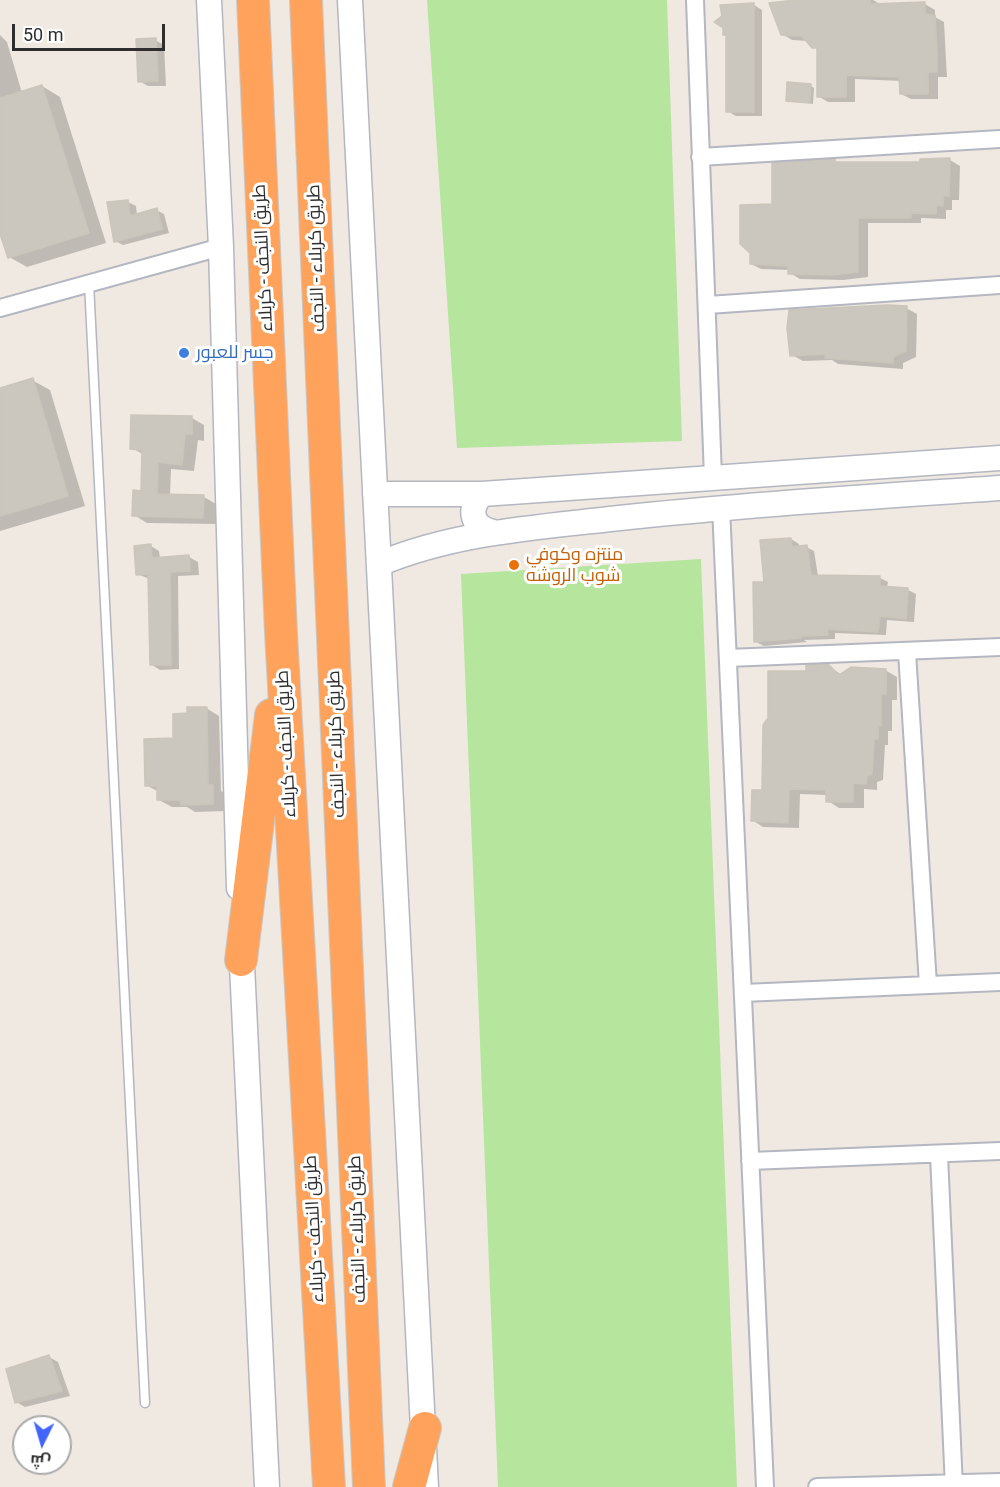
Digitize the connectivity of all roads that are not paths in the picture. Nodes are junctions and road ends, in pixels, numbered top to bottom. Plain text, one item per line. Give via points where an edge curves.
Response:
1 (209, 0) edge
2 (253, 0) edge
3 (306, 0) edge
4 (350, 0) edge
5 (695, 0) edge
6 (1000, 139) edge
7 (700, 157) junction
8 (221, 247) junction
9 (88, 283) junction
10 (1000, 285) edge
11 (708, 305) junction
12 (0, 308) edge
13 (1000, 458) edge
14 (713, 477) junction
15 (1000, 488) edge
16 (375, 494) junction
17 (482, 494) junction
18 (721, 507) junction
19 (493, 532) junction
20 (379, 564) junction
21 (281, 633) junction
22 (1000, 647) edge
23 (907, 652) junction
24 (728, 658) junction
25 (241, 960) junction
26 (1000, 981) edge
27 (928, 985) junction
28 (743, 993) junction
29 (1000, 1151) edge
30 (939, 1155) junction
31 (750, 1161) junction
32 (145, 1403) dead end
33 (424, 1428) junction
34 (1000, 1482) edge
35 (954, 1485) edge
36 (267, 1487) edge
37 (329, 1487) edge
38 (369, 1487) edge
39 (410, 1487) edge
40 (426, 1487) edge
41 (765, 1487) edge
42 (818, 1487) edge

1 - 8 main road
2 - 21 highway, طريق النجف - کربلاء
3 - 38 highway, طريق کربلاء - النجف
4 - 16 main road
5 - 7 street
6 - 7 street
7 - 11 street
8 - 9 street
8 - 25 main road
9 - 12 street
9 - 32 lane
10 - 11 street
11 - 14 street
13 - 14 main road
14 - 17 main road
15 - 18 main road
16 - 17 main road
16 - 20 main road
17 - 19 main road via 472,512 483,530
18 - 19 main road
18 - 24 street
19 - 20 main road via 429,545
20 - 33 main road
21 - 25 highway
21 - 37 highway, طريق النجف - کربلاء
22 - 23 street
23 - 24 street
23 - 27 street
24 - 28 street
25 - 36 main road
26 - 27 street
27 - 28 street
28 - 31 street
29 - 30 street
30 - 31 street
30 - 35 street
31 - 41 street
33 - 39 highway
33 - 40 main road
34 - 35 street
35 - 42 street

